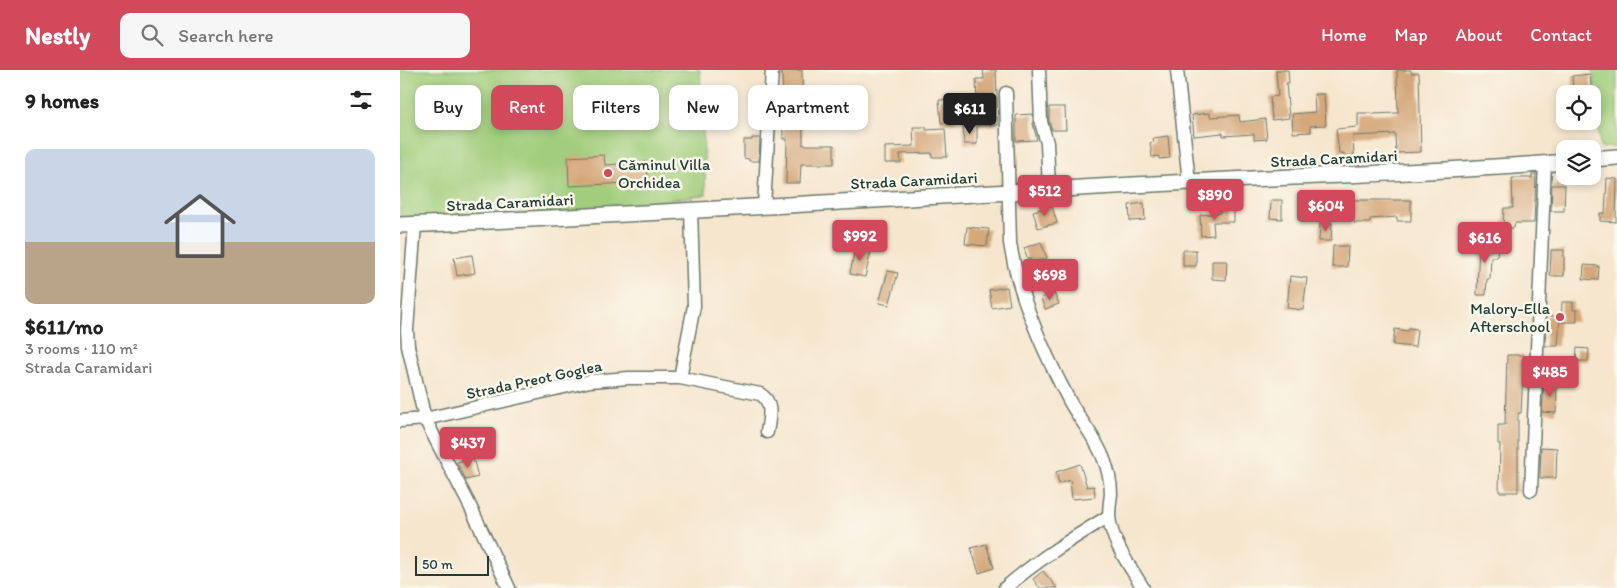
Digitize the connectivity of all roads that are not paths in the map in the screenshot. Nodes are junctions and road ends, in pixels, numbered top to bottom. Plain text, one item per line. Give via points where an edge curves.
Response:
1 (772, 70) edge
2 (1040, 70) edge
3 (1177, 70) edge
4 (1006, 93) dead end
5 (1617, 157) edge
6 (1601, 158) edge
7 (1556, 163) edge
8 (1545, 164) junction
9 (1189, 182) junction
10 (1049, 190) junction
11 (1009, 192) junction
12 (764, 206) junction
13 (691, 210) junction
14 (408, 224) edge
15 (680, 378) junction
16 (425, 419) junction
17 (400, 421) edge
18 (767, 432) dead end
19 (1531, 490) dead end
20 (1109, 516) junction
21 (509, 588) edge
22 (1005, 588) edge
23 (1143, 588) edge

1 - 12 street
2 - 10 street via 1041,122 1047,142
3 - 9 street
4 - 11 street
5 - 6 main road
7 - 8 main road, Strada Caramidari
8 - 9 main road, Strada Caramidari
8 - 19 street
9 - 10 main road, Strada Caramidari
10 - 11 main road, Strada Caramidari
11 - 12 main road, Strada Caramidari
11 - 20 street via 1012,260 1025,302 1056,375 1106,463 1111,491
12 - 13 main road, Strada Caramidari
13 - 14 main road, Strada Caramidari
13 - 15 street via 694,306
14 - 16 street via 408,338
15 - 16 street, Strada Preot Goglea via 590,381
15 - 18 street, Strada Preot Goglea via 764,396 770,408
16 - 17 street, Strada Preot Goglea
16 - 21 street
20 - 22 street via 1050,552
20 - 23 street via 1120,550

